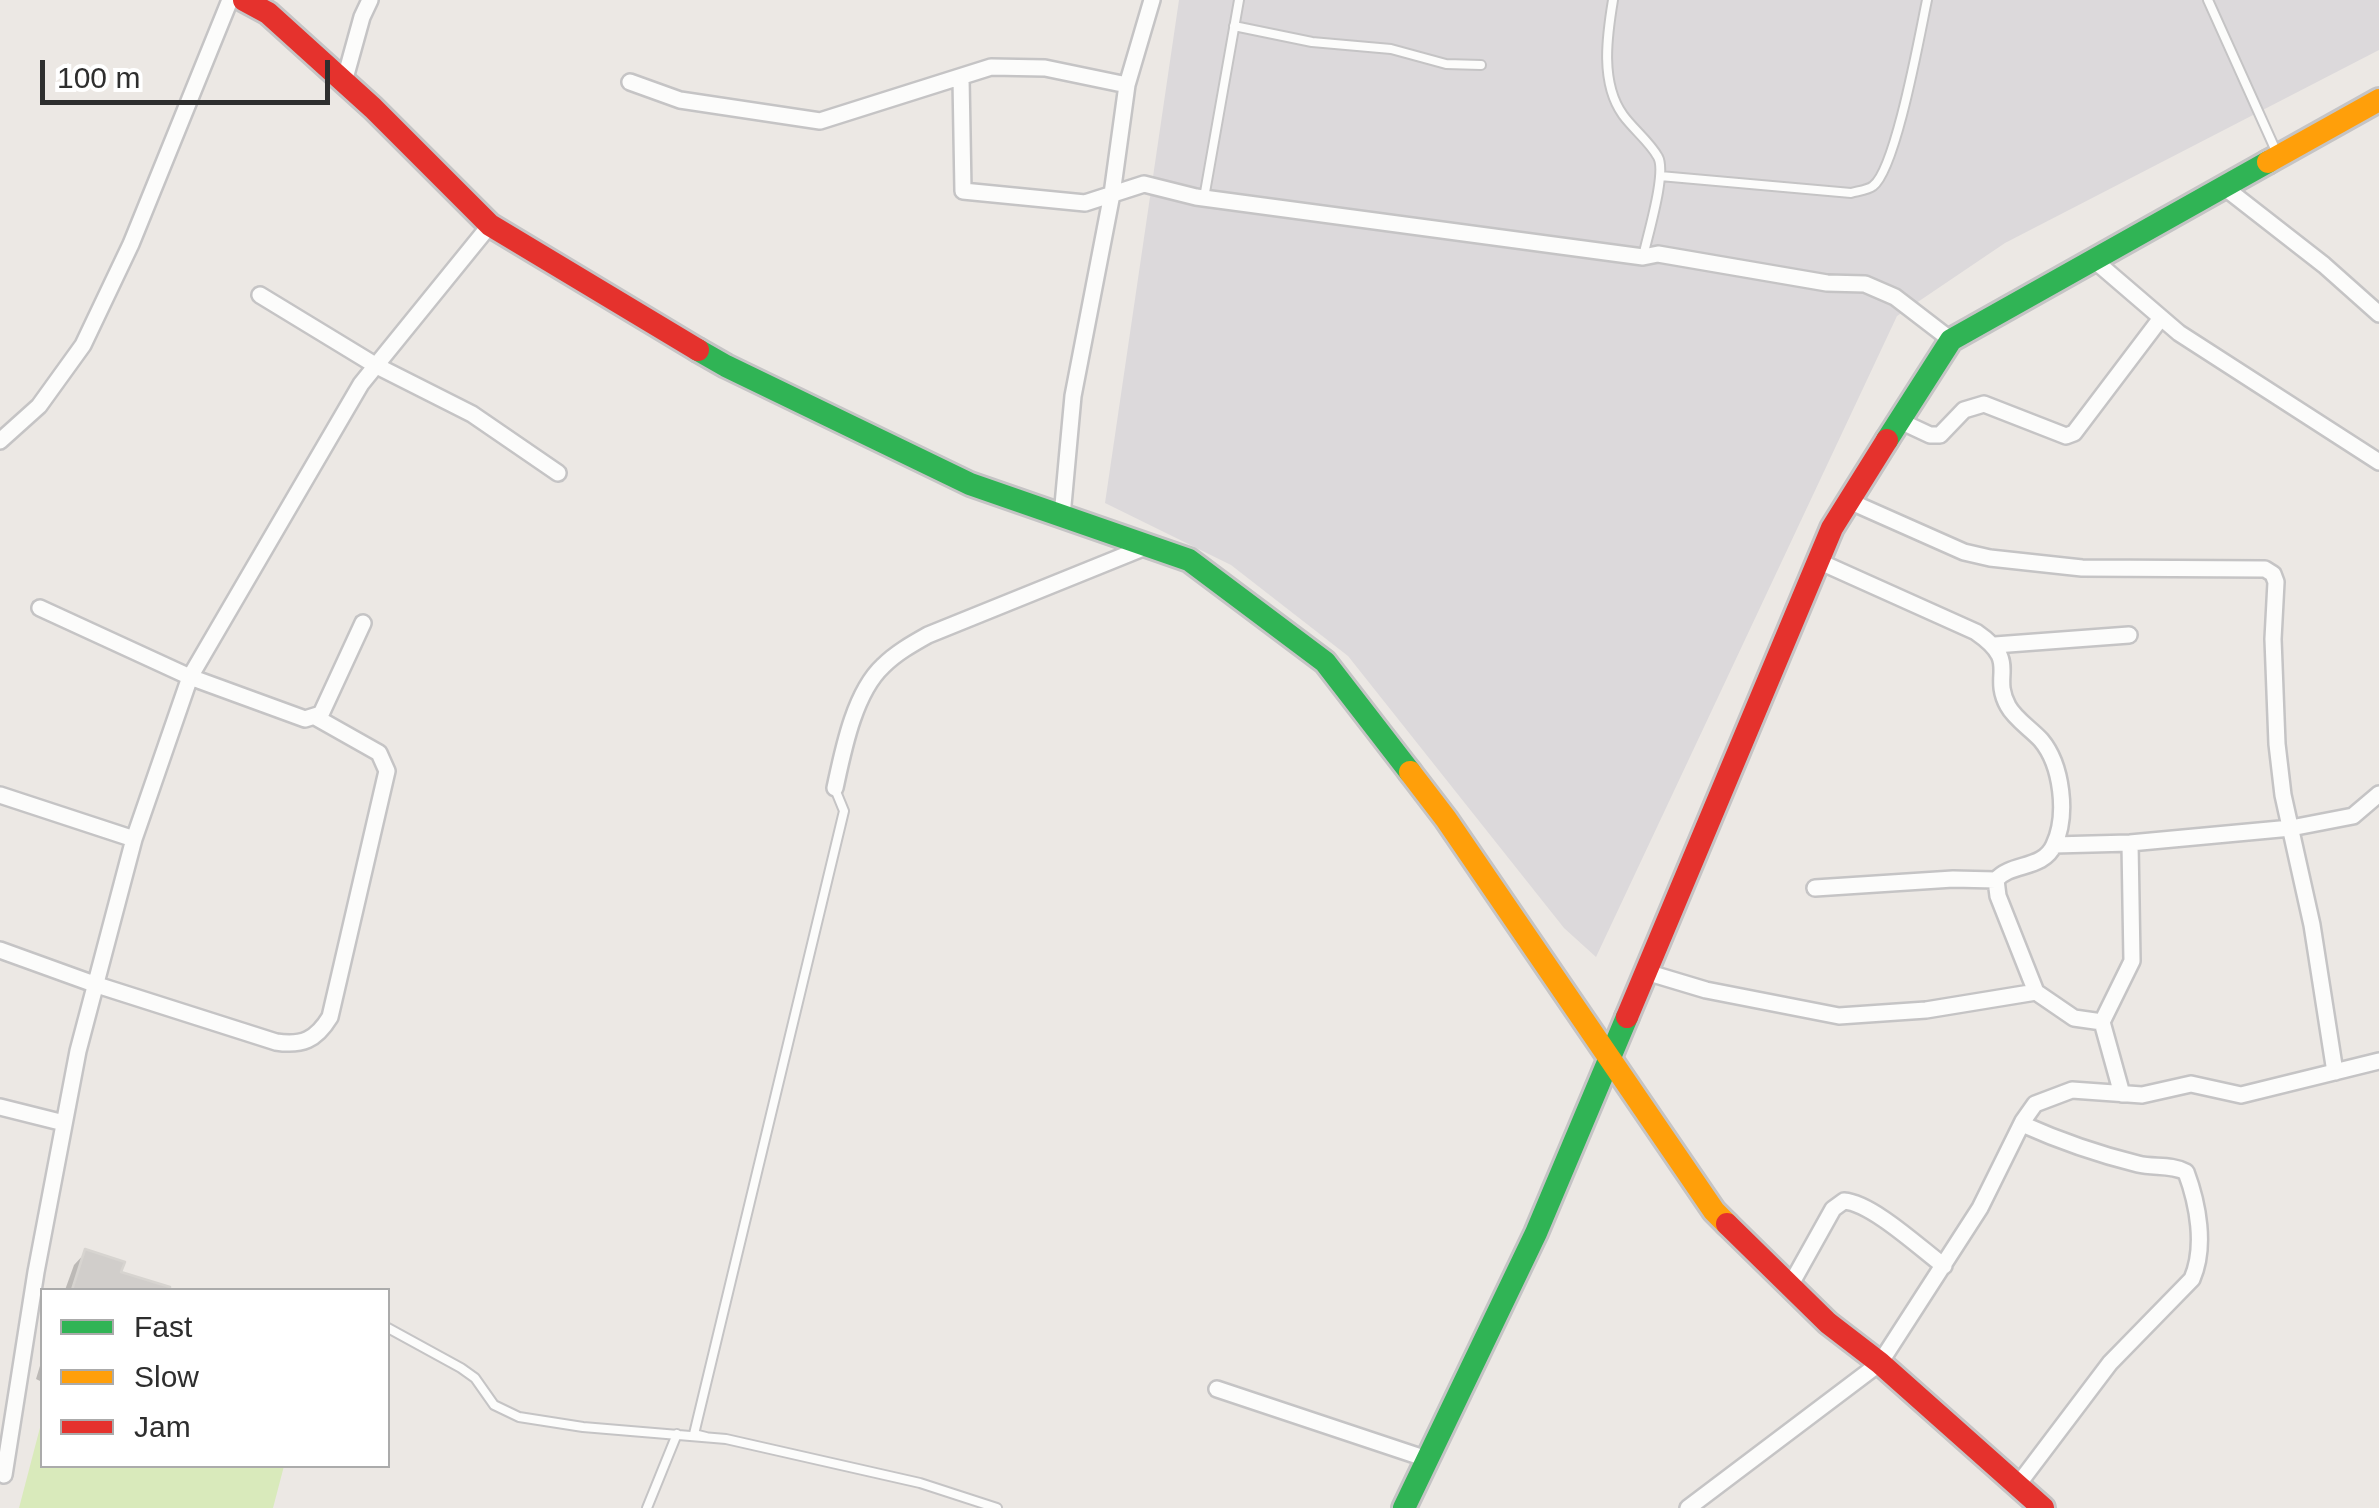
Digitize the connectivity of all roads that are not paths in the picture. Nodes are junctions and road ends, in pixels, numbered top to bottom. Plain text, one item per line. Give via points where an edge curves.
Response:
1 (230, 0) edge
2 (244, 0) edge
3 (370, 0) edge
4 (1152, 0) edge
5 (1239, 0) edge
6 (1614, 0) edge
7 (1927, 0) edge
8 (2208, 0) edge
9 (271, 6) edge
10 (1234, 26) junction
11 (1481, 65) dead end
12 (962, 78) junction
13 (344, 82) junction
14 (630, 82) dead end
15 (1127, 86) junction
16 (2376, 105) edge
17 (2278, 157) junction
18 (1660, 176) junction
19 (2224, 187) junction
20 (1112, 194) junction
21 (1204, 198) junction
22 (490, 225) junction
23 (1643, 257) junction
24 (2094, 260) junction
25 (260, 294) dead end
26 (2379, 314) edge
27 (2161, 318) junction
28 (1951, 340) junction
29 (376, 365) junction
30 (1900, 420) junction
31 (0, 441) edge
32 (2379, 462) edge
33 (558, 473) dead end
34 (1849, 501) junction
35 (1062, 516) junction
36 (1148, 546) junction
37 (1818, 561) junction
38 (40, 608) dead end
39 (363, 623) dead end
40 (2129, 635) dead end
41 (1995, 645) junction
42 (190, 677) junction
43 (316, 718) junction
44 (835, 788) joint
45 (2379, 794) edge
46 (0, 795) edge
47 (2291, 828) junction
48 (134, 839) junction
49 (2130, 844) junction
50 (2054, 845) junction
51 (1996, 880) junction
52 (1815, 888) dead end
53 (0, 950) edge
54 (1646, 972) junction
55 (94, 984) junction
56 (2036, 992) junction
57 (2102, 1022) junction
58 (2379, 1061) edge
59 (1608, 1062) junction
60 (2335, 1072) junction
61 (2122, 1094) junction
62 (0, 1107) edge
63 (64, 1123) junction
64 (2022, 1124) junction
65 (1944, 1266) junction
66 (1790, 1286) junction
67 (390, 1329) edge
68 (1880, 1363) junction
69 (1217, 1390) dead end
70 (678, 1434) junction
71 (706, 1437) junction
72 (1427, 1459) junction
73 (4, 1475) dead end
74 (2018, 1486) junction
75 (648, 1508) edge
76 (997, 1508) edge
77 (1404, 1508) edge
78 (1688, 1508) edge
79 (2042, 1508) edge

1 - 31 street via 131,244 82,345 39,406
2 - 9 street
3 - 13 street
4 - 15 street
5 - 10 lane
6 - 18 lane via 1606,39 1610,82 1619,110 1660,158
7 - 18 lane via 1884,172 1872,187 1851,193
8 - 17 lane
9 - 13 street
10 - 11 lane
10 - 21 lane
12 - 14 street via 820,120 680,100
12 - 15 street via 990,66 1044,68
12 - 20 street via 962,191 1085,203
13 - 22 street
15 - 20 street
16 - 17 street
17 - 19 street
18 - 23 lane
19 - 24 street
19 - 26 street
20 - 21 street via 1144,184
20 - 35 street via 1073,396
21 - 23 street
22 - 29 street
22 - 35 street via 726,366 970,484
23 - 28 street via 1865,284
24 - 27 street
24 - 28 street
25 - 29 street
27 - 30 street via 2074,434 1984,404 1964,410 1940,434
27 - 32 street
28 - 30 street
29 - 33 street via 472,414
29 - 42 street
30 - 34 street
34 - 37 street
34 - 47 street via 1990,558 2273,574 2277,744
35 - 36 street
36 - 44 street via 900,651 879,669 850,722
36 - 59 street via 1189,560 1326,662 1446,819
37 - 41 street
37 - 54 street
38 - 42 street
39 - 43 street
40 - 41 street
41 - 50 street via 2008,708 2052,756 2060,787
42 - 43 street
42 - 48 street
43 - 55 street via 379,753 387,771 330,1017 320,1033 306,1042 276,1042
44 - 71 lane via 844,810 694,1434
45 - 47 street via 2354,816
46 - 48 street
47 - 49 street
47 - 60 street
48 - 55 street
49 - 50 street
49 - 57 street via 2132,961
50 - 51 street via 2041,860
51 - 52 street
51 - 56 street
53 - 55 street
54 - 56 street via 1838,1016
54 - 59 street
55 - 63 street
56 - 57 street via 2074,1018
57 - 61 street
58 - 60 street
59 - 66 street via 1714,1211
59 - 72 street via 1536,1234
60 - 61 street via 2241,1095 2191,1084
61 - 64 street via 2072,1090 2050,1096
62 - 63 street
63 - 73 street
64 - 65 street
64 - 74 street via 2098,1154 2186,1172 2199,1235 2192,1279 2110,1363
65 - 66 street via 1875,1215 1844,1201
65 - 68 street
66 - 68 street
67 - 70 lane via 461,1368 494,1404 519,1417
68 - 74 street
68 - 78 street
69 - 72 street
70 - 71 lane
70 - 75 lane
71 - 76 lane via 920,1483
72 - 77 street
74 - 79 street

